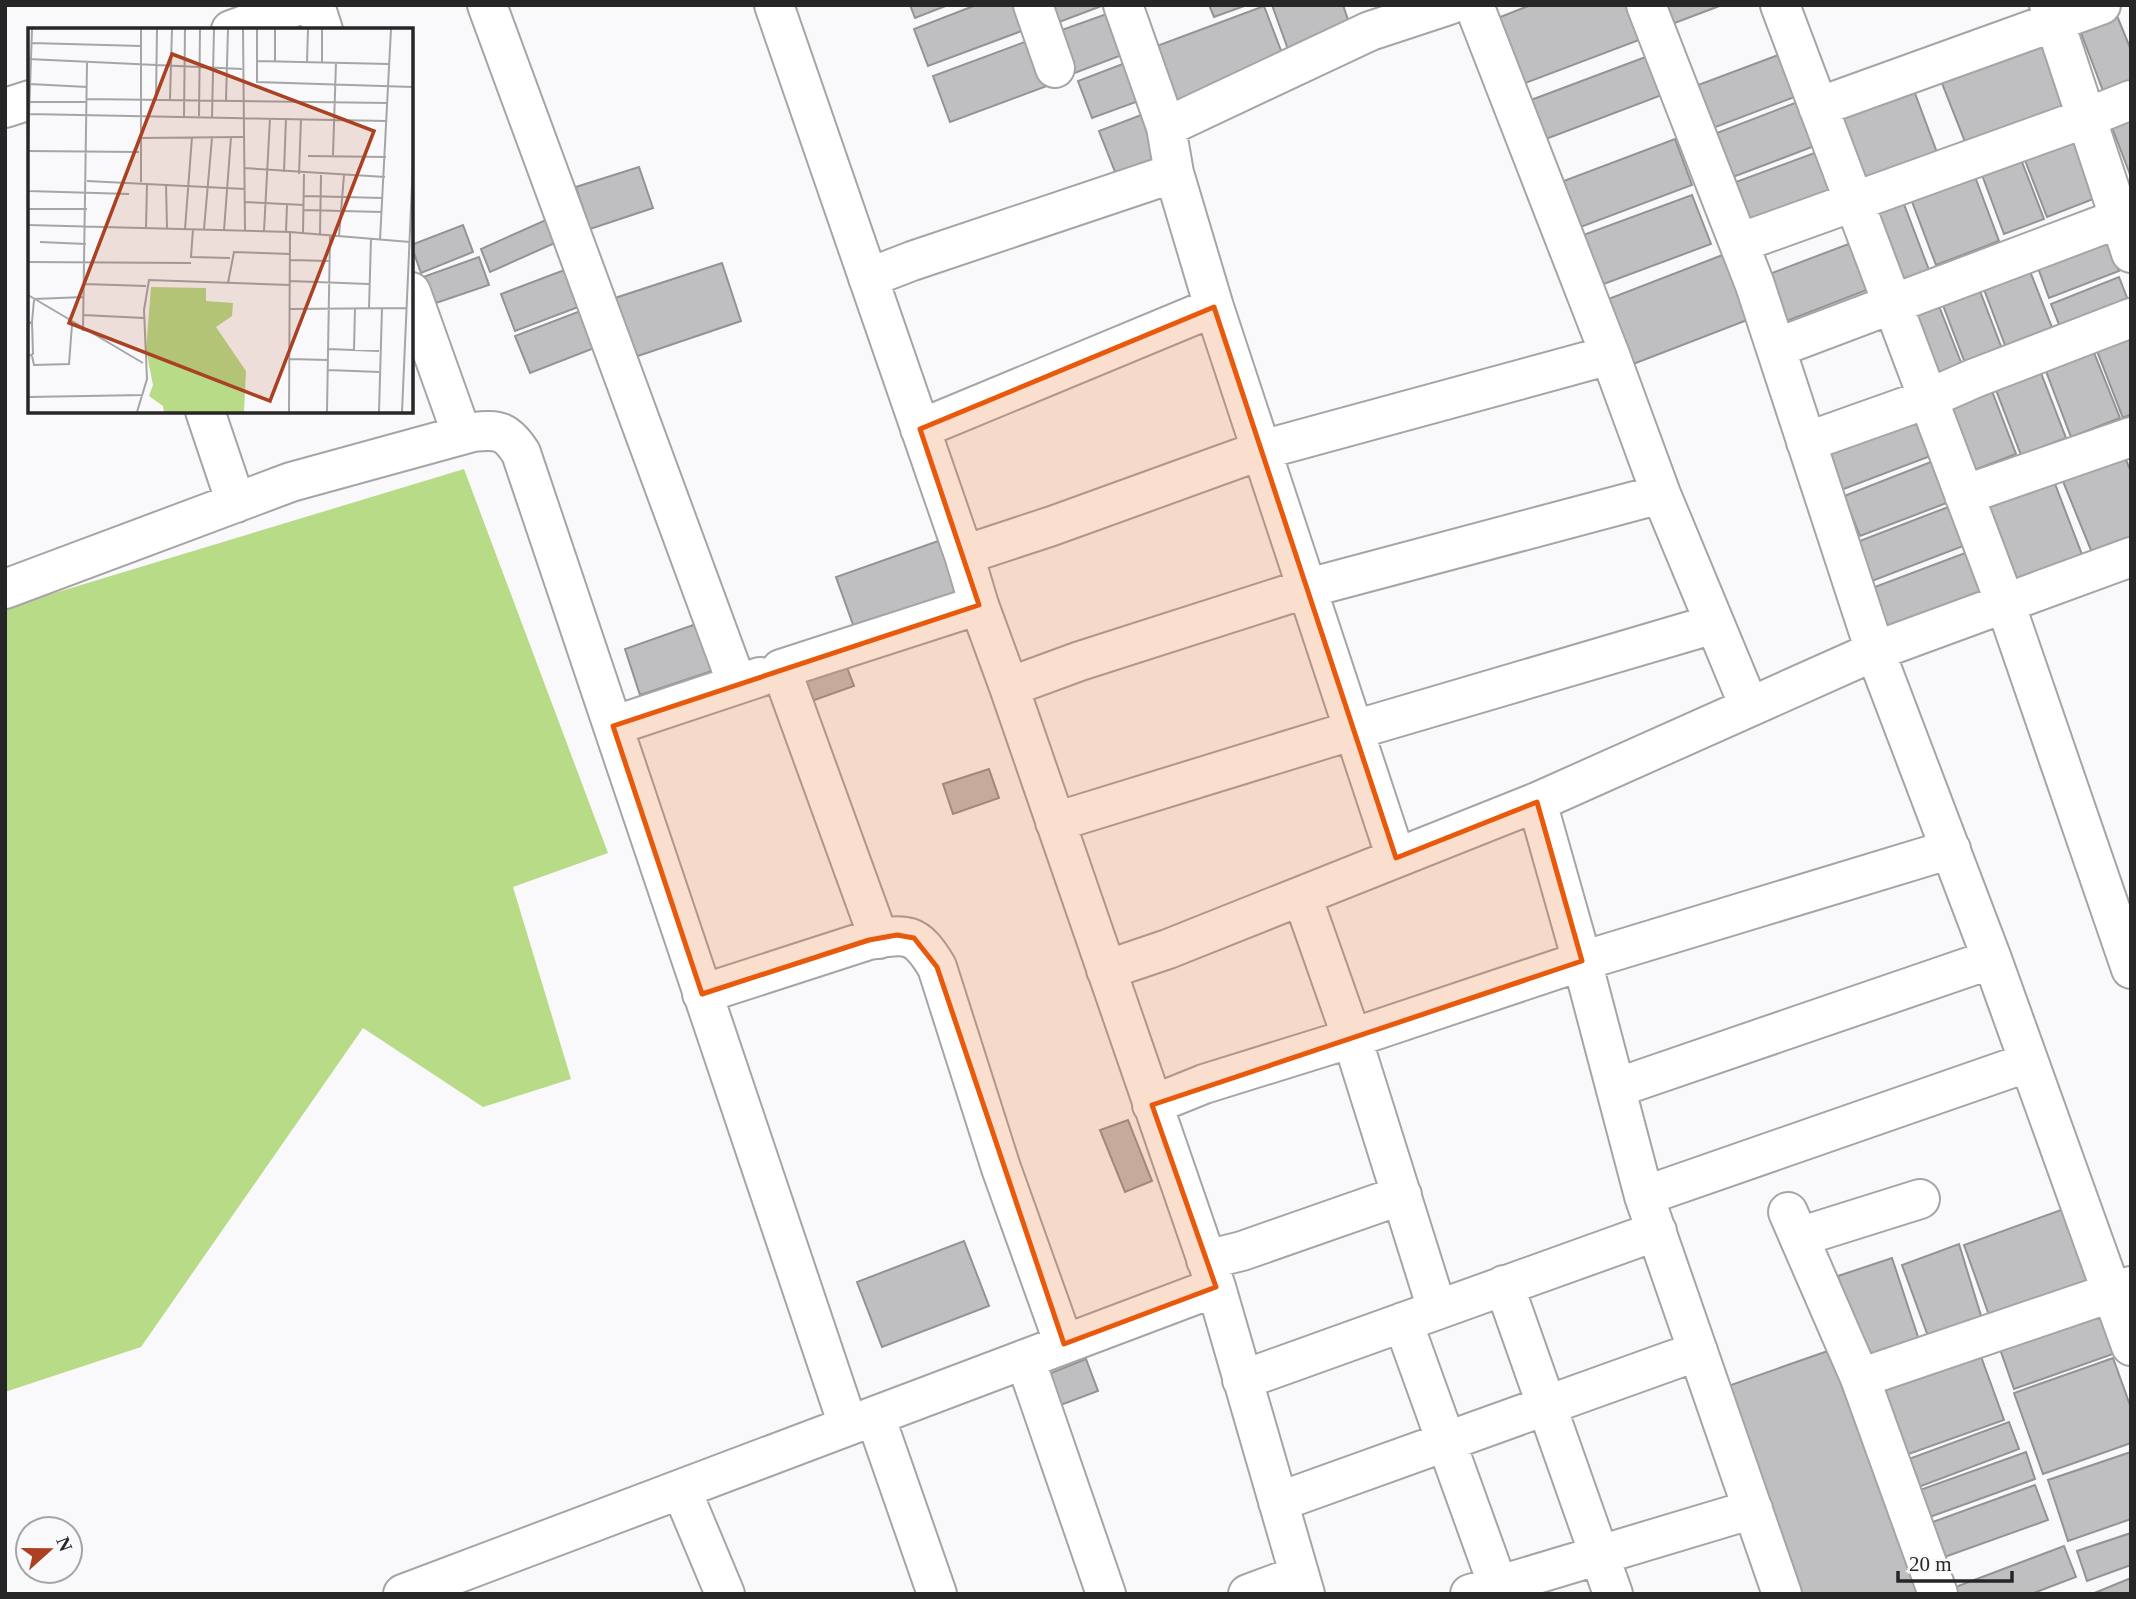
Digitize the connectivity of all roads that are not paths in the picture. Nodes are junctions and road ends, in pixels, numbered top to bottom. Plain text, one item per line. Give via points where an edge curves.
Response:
1 (212, 5) edge
2 (300, 5) edge
3 (314, 5) edge
4 (487, 5) edge
5 (774, 5) edge
6 (1033, 5) edge
7 (1123, 5) edge
8 (1449, 5) edge
9 (1474, 5) edge
10 (1646, 5) edge
11 (1780, 5) edge
12 (2101, 5) edge
13 (2051, 14) edge
14 (1366, 18) edge
15 (220, 28) edge
16 (237, 28) edge
17 (322, 28) edge
18 (1055, 68) dead end
19 (2131, 100) edge
20 (28, 101) edge
21 (1818, 107) junction
22 (5, 108) edge
23 (2086, 118) junction
24 (1166, 127) junction
25 (1174, 173) junction
26 (1853, 202) junction
27 (2125, 216) edge
28 (1739, 243) junction
29 (2131, 253) edge
30 (868, 278) junction
31 (413, 298) edge
32 (1892, 304) junction
33 (1214, 307) junction
34 (2131, 318) edge
35 (1776, 348) junction
36 (1610, 355) junction
37 (1927, 399) junction
38 (206, 413) edge
39 (920, 429) junction
40 (461, 435) junction
41 (2131, 437) edge
42 (1806, 442) junction
43 (1262, 450) junction
44 (1661, 494) junction
45 (1964, 495) junction
46 (236, 503) junction
47 (964, 555) junction
48 (2131, 556) edge
49 (1308, 588) junction
50 (5, 589) edge
51 (2004, 603) junction
52 (979, 605) junction
53 (1714, 624) junction
54 (1875, 651) junction
55 (781, 669) junction
56 (737, 684) junction
57 (1009, 687) junction
58 (1749, 706) junction
59 (613, 726) junction
60 (1354, 730) junction
61 (1536, 802) junction
62 (1055, 822) junction
63 (1951, 849) junction
64 (1396, 858) junction
65 (1302, 896) junction
66 (879, 939) junction
67 (1992, 959) junction
68 (1582, 961) junction
69 (2131, 969) edge
70 (1106, 970) junction
71 (702, 994) junction
72 (1352, 1038) junction
73 (2029, 1062) junction
74 (1616, 1088) junction
75 (1152, 1105) junction
76 (1402, 1195) junction
77 (1644, 1196) junction
78 (1920, 1199) dead end
79 (1657, 1231) junction
80 (1211, 1273) junction
81 (1504, 1285) junction
82 (2121, 1290) edge
83 (1420, 1315) junction
84 (1063, 1344) junction
85 (2131, 1346) edge
86 (1698, 1351) junction
87 (1025, 1359) junction
88 (1860, 1378) junction
89 (1242, 1380) junction
90 (1548, 1405) junction
91 (861, 1421) junction
92 (1446, 1441) junction
93 (681, 1489) junction
94 (1278, 1502) junction
95 (1753, 1510) junction
96 (1600, 1555) junction
97 (1302, 1584) edge
98 (1489, 1591) edge
99 (403, 1594) edge
100 (726, 1594) edge
101 (937, 1594) edge
102 (1106, 1594) edge
103 (1248, 1594) edge
104 (1613, 1594) edge
105 (1782, 1594) edge
106 (1938, 1594) edge

1 - 15 street
2 - 16 street
3 - 17 street
4 - 56 street
5 - 30 street
6 - 18 street
7 - 24 street
8 - 14 street
9 - 36 street
10 - 28 street
11 - 21 street
12 - 13 street
13 - 21 street
13 - 23 street
14 - 24 street
19 - 23 street
20 - 22 street
21 - 26 street
23 - 26 street
23 - 27 street
24 - 25 street
25 - 30 street
25 - 33 street
26 - 28 street
26 - 32 street
27 - 29 street
27 - 32 street
28 - 35 street
30 - 39 street
31 - 40 street
32 - 35 street
32 - 37 street
33 - 39 street
33 - 43 street
34 - 37 street
35 - 42 street
36 - 43 street
36 - 44 street
37 - 42 street
37 - 45 street
38 - 46 street
39 - 47 street
40 - 46 street via 290,482
40 - 59 street via 493,430 510,437 521,453
41 - 45 street
42 - 54 street
43 - 47 street
43 - 49 street
44 - 49 street
44 - 53 street
45 - 51 street
46 - 50 street
47 - 52 street
48 - 51 street
49 - 57 street
49 - 60 street
51 - 54 street
51 - 69 street
52 - 55 street
52 - 57 street
53 - 58 street
53 - 60 street
54 - 58 street
54 - 63 street
55 - 56 street
55 - 66 street
56 - 59 street
57 - 62 street
58 - 61 street
59 - 71 street
60 - 62 street
60 - 64 street
61 - 64 street
61 - 68 street
62 - 70 street
63 - 67 street
63 - 68 street
64 - 65 street
65 - 70 street
65 - 72 street
66 - 71 street
66 - 84 street via 914,938 937,967
67 - 73 street
67 - 74 street
68 - 72 street
68 - 74 street
70 - 75 street
71 - 91 street
72 - 75 street
72 - 76 street
73 - 77 street
73 - 82 street
74 - 77 street
75 - 80 street
76 - 80 street via 1242,1251
76 - 83 street
77 - 79 street
78 - 88 street via 1793,1224
79 - 81 street
79 - 86 street
80 - 84 street
80 - 89 street
81 - 83 street
81 - 90 street
82 - 85 street
82 - 88 street
83 - 89 street
83 - 92 street
84 - 87 street
86 - 90 street
86 - 95 street
87 - 91 street
87 - 102 street
88 - 106 street
89 - 94 street
90 - 92 street
90 - 96 street
91 - 93 street
91 - 101 street
92 - 94 street
92 - 98 street
93 - 99 street
93 - 100 street
94 - 97 street
95 - 96 street
95 - 105 street
96 - 98 street
96 - 104 street
97 - 103 street

